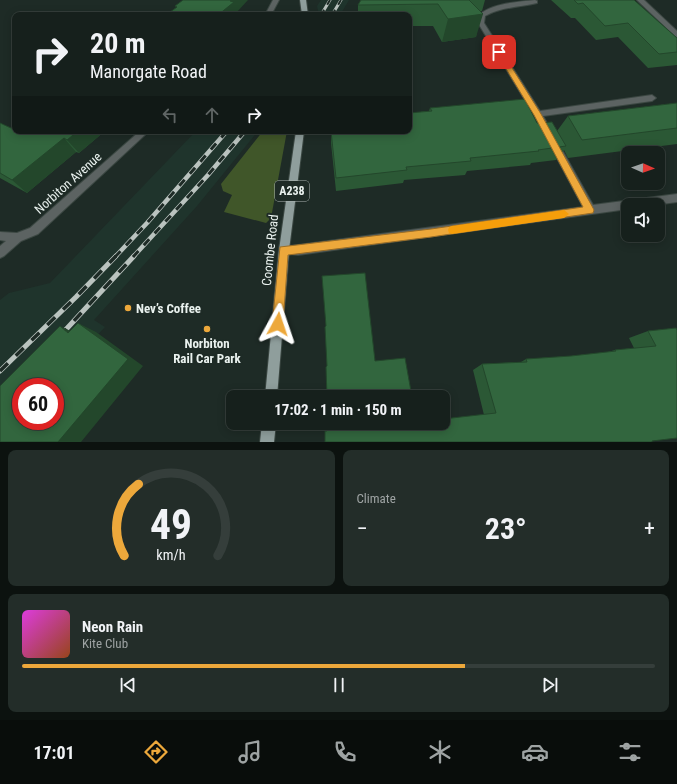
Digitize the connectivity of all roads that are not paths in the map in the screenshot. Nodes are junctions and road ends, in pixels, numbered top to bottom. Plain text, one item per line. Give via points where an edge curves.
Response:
1 (276, 0) edge
2 (303, 0) edge
3 (640, 0) edge
4 (535, 2) dead end
5 (270, 12) edge
6 (305, 12) edge
7 (677, 34) edge
8 (652, 98) dead end
9 (538, 114) junction
10 (142, 134) edge
11 (300, 134) edge
12 (677, 198) edge
13 (590, 210) junction
14 (0, 236) edge
15 (17, 238) junction
16 (284, 250) junction
17 (0, 253) edge
18 (272, 390) edge
19 (268, 430) edge
20 (267, 442) edge

1 - 5 street
2 - 6 main road
3 - 7 street
4 - 9 street via 488,11 482,15 481,23
8 - 9 street
9 - 13 street
10 - 15 street, Norbiton Avenue via 34,231
11 - 16 main road, Coombe Road / A238
12 - 13 street
13 - 16 street via 431,233
14 - 15 street
15 - 17 street
16 - 18 main road, Coombe Road / A238
19 - 20 main road

